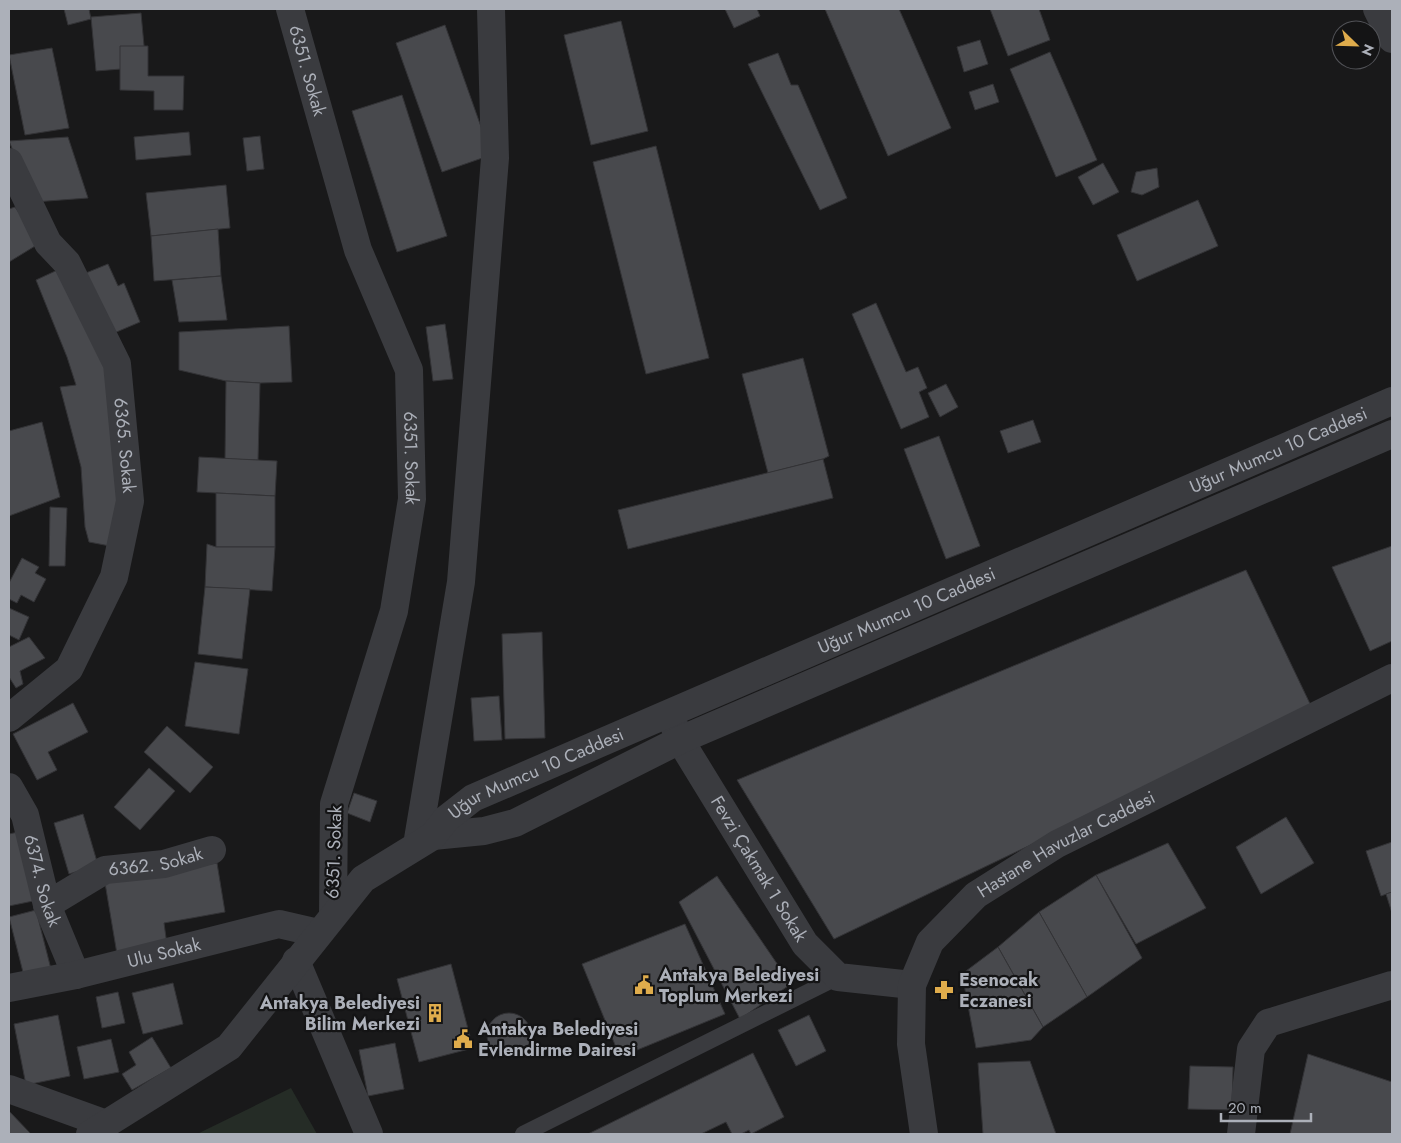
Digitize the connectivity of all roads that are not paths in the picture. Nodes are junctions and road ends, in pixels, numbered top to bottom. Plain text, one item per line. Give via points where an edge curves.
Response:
1 (290, 9) edge
2 (491, 9) edge
3 (1377, 9) edge
4 (1392, 39) edge
5 (9, 162) edge
6 (1392, 401) edge
7 (1392, 434) edge
8 (1392, 678) edge
9 (669, 714) junction
10 (9, 718) edge
11 (680, 740) junction
12 (9, 787) edge
13 (425, 841) junction
14 (212, 850) dead end
15 (47, 905) junction
16 (325, 924) junction
17 (296, 961) junction
18 (76, 975) junction
19 (838, 978) junction
20 (912, 985) junction
21 (1392, 985) edge
22 (9, 988) edge
23 (9, 1089) edge
24 (98, 1129) edge
25 (369, 1134) edge
26 (523, 1134) edge
27 (924, 1134) edge
28 (1241, 1134) edge

1 - 16 street, 6351. Sokak via 358,250 409,370 412,499 394,612 334,804
2 - 13 street via 495,158 461,582
3 - 4 street
5 - 10 street, 6365. Sokak via 48,243 68,263 117,364 130,502 114,577 69,669
6 - 9 street, Uğur Mumcu 10 Caddesi
7 - 11 street, Uğur Mumcu 10 Caddesi
8 - 20 street, Hastane Havuzlar Caddesi via 1057,844 976,895 930,942
9 - 11 street, Fevzi Çakmak 1 Sokak
9 - 13 street, Uğur Mumcu 10 Caddesi via 473,798
11 - 13 street, Uğur Mumcu 10 Caddesi via 515,822
11 - 19 street, Fevzi Çakmak 1 Sokak via 804,944
12 - 15 street, 6374. Sokak via 25,814
13 - 16 street, Uğur Mumcu 10 Caddesi via 363,879
14 - 15 street, 6362. Sokak via 164,864 104,870
15 - 18 street, 6374. Sokak
16 - 17 street, Uğur Mumcu 10 Caddesi
16 - 18 street, Ulu Sokak via 280,924
17 - 24 street, Uğur Mumcu 10 Caddesi via 229,1047
17 - 25 street
18 - 22 street, Ulu Sokak
19 - 20 street
19 - 26 lane
20 - 27 street, Hastane Havuzlar Caddesi via 911,1044
21 - 28 street via 1268,1023 1251,1048
23 - 24 street

